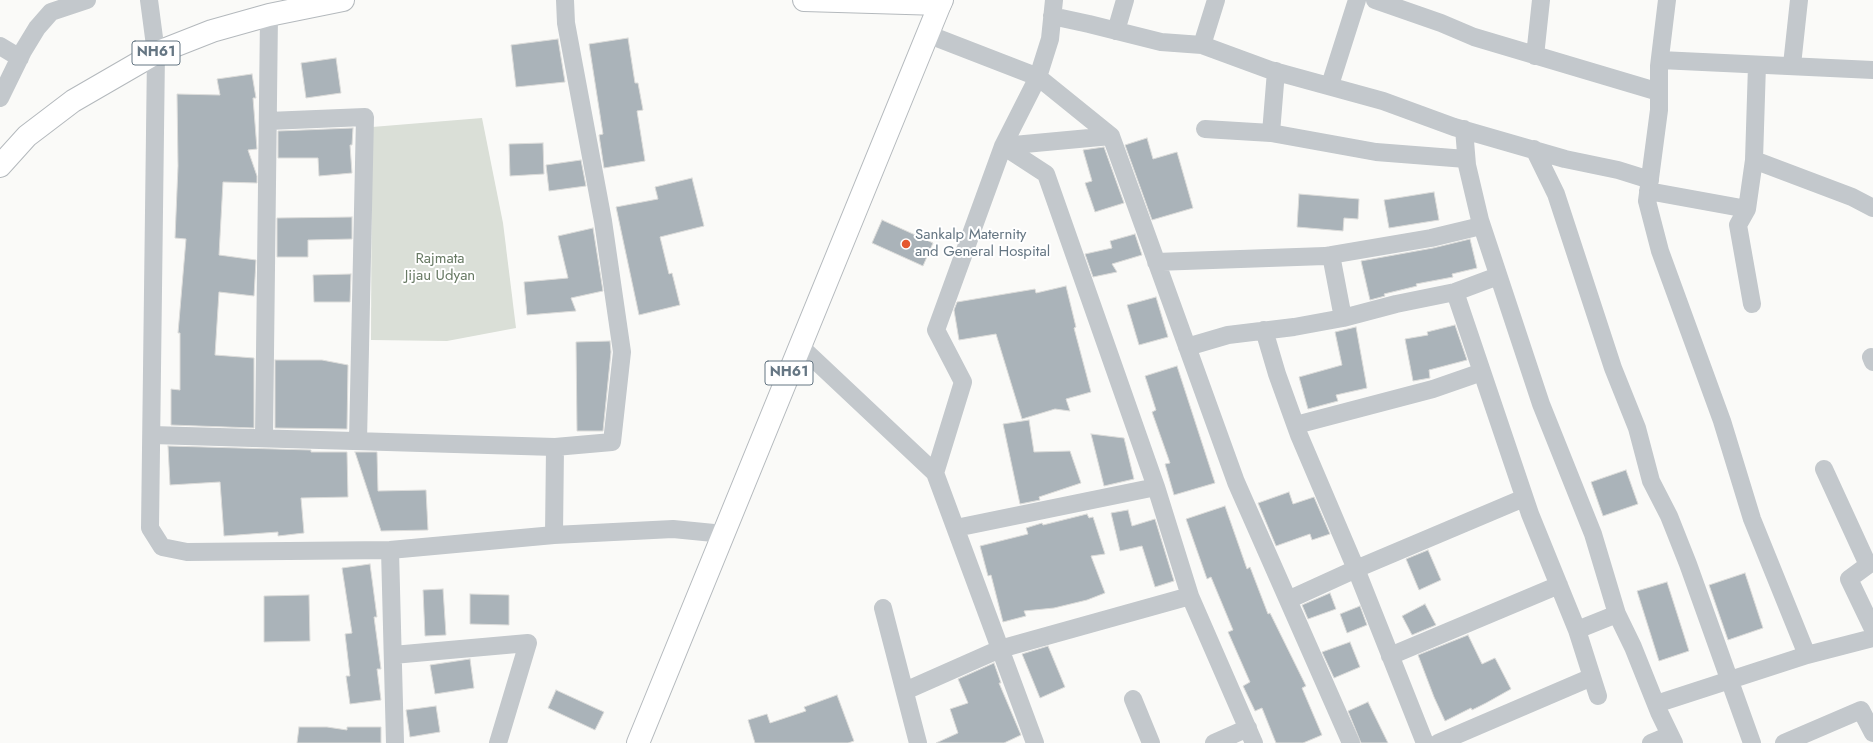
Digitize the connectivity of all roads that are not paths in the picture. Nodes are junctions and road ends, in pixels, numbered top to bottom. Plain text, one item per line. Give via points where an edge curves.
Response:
1 (87, 0) edge
2 (149, 0) edge
3 (343, 0) edge
4 (565, 0) edge
5 (804, 0) edge
6 (1125, 0) edge
7 (1216, 0) edge
8 (1357, 0) edge
9 (1375, 0) edge
10 (1541, 0) edge
11 (1667, 0) edge
12 (1799, 0) edge
13 (941, 2) edge
14 (47, 6) edge
15 (1053, 8) edge
16 (269, 15) junction
17 (1116, 30) junction
18 (927, 34) junction
19 (1202, 45) junction
20 (0, 46) edge
21 (156, 53) junction
22 (1535, 56) junction
23 (20, 58) junction
24 (1660, 60) junction
25 (1757, 65) junction
26 (1792, 65) junction
27 (1873, 70) edge
28 (1276, 71) junction
29 (1038, 77) junction
30 (1330, 85) junction
31 (1659, 92) junction
32 (0, 98) edge
33 (268, 121) junction
34 (1464, 129) junction
35 (1205, 130) dead end
36 (1271, 133) junction
37 (1111, 136) junction
38 (1003, 146) junction
39 (1534, 149) junction
40 (1466, 159) junction
41 (1754, 160) junction
42 (0, 166) edge
43 (1649, 185) junction
44 (1873, 208) edge
45 (1747, 209) junction
46 (1481, 226) junction
47 (1331, 255) junction
48 (1156, 262) junction
49 (1498, 276) junction
50 (1454, 292) junction
51 (1752, 304) dead end
52 (1343, 318) junction
53 (1264, 330) junction
54 (800, 346) junction
55 (1187, 347) junction
56 (1482, 372) junction
57 (1296, 426) junction
58 (152, 435) junction
59 (264, 438) junction
60 (358, 441) junction
61 (555, 447) junction
62 (1824, 469) dead end
63 (935, 473) junction
64 (1156, 487) junction
65 (1524, 498) junction
66 (956, 528) junction
67 (724, 534) junction
68 (554, 535) junction
69 (390, 550) junction
70 (1870, 564) edge
71 (1356, 569) junction
72 (1559, 585) junction
73 (1190, 596) junction
74 (1288, 600) junction
75 (883, 608) dead end
76 (1617, 614) junction
77 (1873, 629) edge
78 (1577, 630) junction
79 (1873, 638) edge
80 (1000, 649) junction
81 (393, 655) junction
82 (1807, 655) junction
83 (1390, 656) junction
84 (1592, 678) junction
85 (1730, 680) junction
86 (904, 691) junction
87 (1598, 696) dead end
88 (1133, 699) dead end
89 (1656, 704) junction
90 (1873, 733) edge
91 (1251, 736) edge
92 (1672, 739) edge
93 (395, 743) edge
94 (498, 743) edge
95 (638, 743) edge
96 (918, 743) edge
97 (1035, 743) edge
98 (1151, 743) edge
99 (1214, 743) edge
100 (1351, 743) edge
101 (1425, 743) edge
102 (1438, 743) edge
103 (1651, 743) edge
104 (1752, 743) edge
105 (1784, 743) edge

1 - 14 street
2 - 21 street
3 - 16 main road, NH61
4 - 61 street via 566,23 603,221 622,352 612,442
5 - 13 main road, NH61
6 - 17 street
7 - 19 street
8 - 30 street
9 - 22 street
10 - 22 street
11 - 24 street
12 - 26 street
13 - 18 main road, NH61
14 - 23 street
15 - 17 street
15 - 29 street via 1050,39
16 - 21 main road, NH61 via 212,32
16 - 33 street
17 - 19 street via 1161,42
18 - 29 street
18 - 54 main road, NH61
19 - 28 street
20 - 23 street
21 - 42 main road, NH61 via 73,101 27,136
21 - 58 street
22 - 31 street via 1570,64
23 - 32 street
24 - 25 street
24 - 31 street
25 - 26 street
25 - 41 street
26 - 27 street
28 - 30 street
28 - 36 street
29 - 37 street
29 - 38 street
30 - 34 street via 1383,100
31 - 43 street
33 - 59 street
33 - 60 street via 365,117
34 - 39 street
34 - 40 street
35 - 36 street
36 - 40 street via 1376,152
37 - 38 street
37 - 48 street
38 - 63 street via 936,330 963,382
38 - 64 street via 1046,174
39 - 43 street
39 - 85 street via 1556,194 1613,368 1636,428 1651,481 1669,516
40 - 46 street
41 - 44 street via 1852,197
41 - 45 street
43 - 45 street
43 - 82 street via 1647,201 1660,250 1722,421 1752,519
45 - 51 street via 1738,225
46 - 47 street via 1431,238
46 - 49 street
47 - 48 street
47 - 52 street
48 - 55 street
49 - 50 street
49 - 76 street via 1541,404 1593,534
50 - 52 street
50 - 56 street
52 - 53 street
53 - 55 street via 1228,335
53 - 57 street
54 - 63 street
54 - 67 main road, NH61
55 - 74 street via 1236,482
56 - 57 street via 1433,389
56 - 65 street
57 - 71 street
58 - 59 street
58 - 69 street via 150,528 162,547 187,552
59 - 60 street
60 - 61 street
61 - 68 street
62 - 70 street
63 - 66 street
64 - 66 street
64 - 73 street
65 - 71 street
65 - 72 street
66 - 80 street
67 - 68 street via 673,529
67 - 95 main road, NH61
68 - 69 street
69 - 81 street
70 - 77 street via 1849,578
71 - 74 street
71 - 83 street
72 - 78 street
72 - 83 street
73 - 80 street
73 - 91 street
74 - 100 street
75 - 86 street
76 - 78 street
76 - 89 street
78 - 84 street
79 - 82 street
80 - 86 street
80 - 97 street
81 - 93 street
81 - 94 street via 528,644
82 - 85 street
83 - 101 street
84 - 87 street
84 - 102 street
85 - 89 street
85 - 104 street
86 - 96 street
88 - 98 street
89 - 92 street
90 - 105 street via 1861,710
91 - 99 street
92 - 103 street

